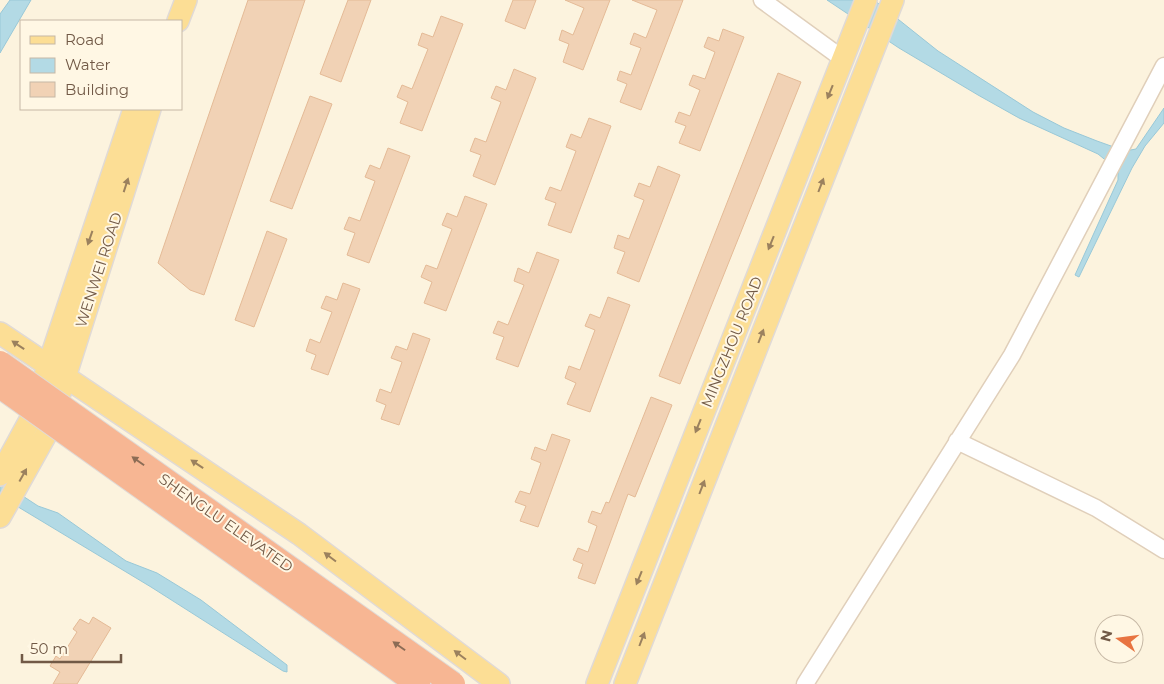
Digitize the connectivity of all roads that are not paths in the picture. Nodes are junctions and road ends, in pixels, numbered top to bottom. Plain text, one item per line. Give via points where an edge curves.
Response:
1 (170, 0) edge
2 (186, 0) edge
3 (762, 0) edge
4 (866, 0) edge
5 (893, 1) edge
6 (163, 20) edge
7 (178, 20) edge
8 (843, 59) junction
9 (1164, 66) edge
10 (134, 110) edge
11 (150, 110) edge
12 (0, 333) edge
13 (0, 363) edge
14 (56, 370) junction
15 (0, 386) edge
16 (0, 400) edge
17 (39, 426) junction
18 (957, 441) junction
19 (0, 475) edge
20 (0, 518) edge
21 (1164, 550) edge
22 (419, 684) edge
23 (453, 684) edge
24 (499, 684) edge
25 (597, 684) edge
26 (624, 684) edge
27 (805, 684) edge

1 - 6 main road
2 - 7 main road
3 - 8 street
4 - 8 main road, MINGZHOU ROAD
26 -> 5 main road, MINGZHOU ROAD
8 -> 25 main road, MINGZHOU ROAD
9 - 18 street via 1012,355
10 -> 14 main road, WENWEI ROAD
14 -> 11 main road, WENWEI ROAD
14 -> 12 main road
23 -> 13 highway, SHENGLU ELEVATED, bridge
14 - 17 main road, WENWEI ROAD
24 -> 14 main road via 299,534
15 - 22 highway, SHENGLU ELEVATED, bridge
16 - 17 main road
17 - 19 main road
20 -> 17 main road
17 - 22 main road
18 - 21 street via 1096,508
18 - 27 street

